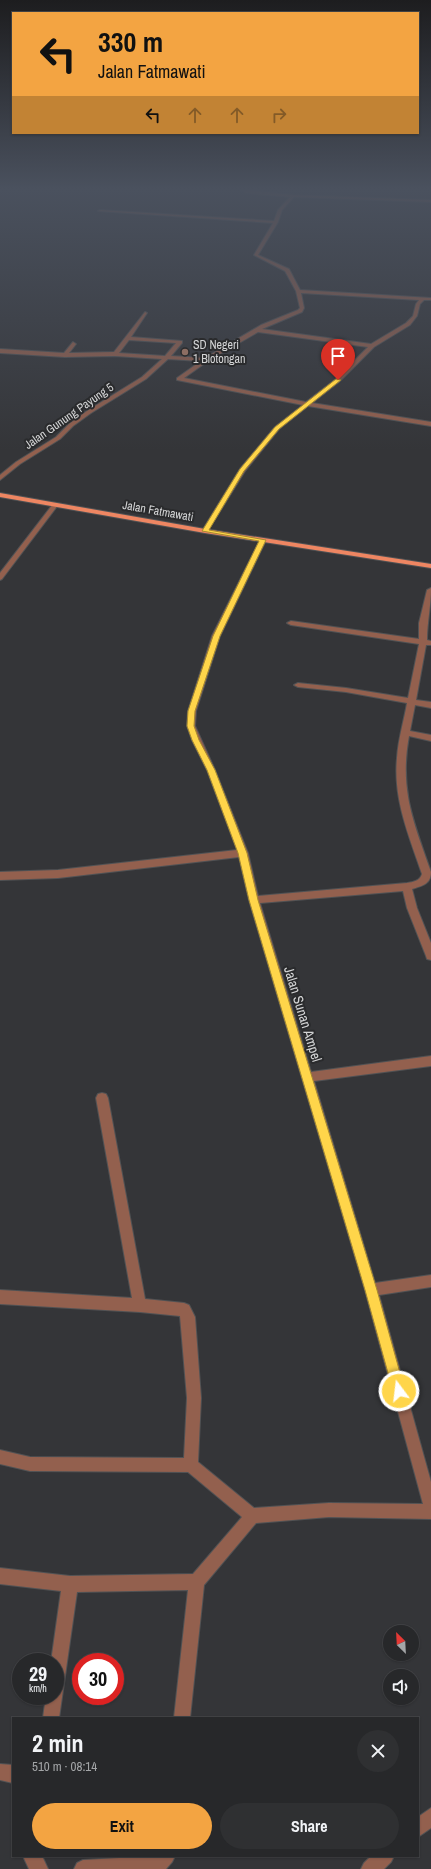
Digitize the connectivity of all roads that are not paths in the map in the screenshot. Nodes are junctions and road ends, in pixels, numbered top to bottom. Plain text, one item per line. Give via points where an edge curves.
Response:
1 (290, 276) edge
2 (298, 291) junction
3 (423, 299) junction
4 (431, 299) edge
5 (145, 313) dead end
6 (257, 330) junction
7 (128, 338) junction
8 (73, 344) dead end
9 (372, 346) junction
10 (0, 351) edge
11 (65, 354) junction
12 (115, 354) junction
13 (168, 356) junction
14 (206, 360) junction
15 (306, 404) junction
16 (431, 424) edge
17 (0, 478) edge
18 (0, 495) edge
19 (55, 505) junction
20 (205, 531) junction
21 (263, 540) junction
22 (431, 566) edge
23 (0, 578) edge
24 (431, 590) edge
25 (291, 623) dead end
26 (427, 642) edge
27 (298, 685) dead end
28 (410, 701) junction
29 (431, 705) edge
30 (405, 733) junction
31 (431, 738) edge
32 (243, 853) junction
33 (0, 876) edge
34 (429, 877) edge
35 (407, 887) junction
36 (254, 900) junction
37 (431, 956) edge
38 (431, 1061) edge
39 (307, 1076) junction
40 (102, 1098) dead end
41 (431, 1282) edge
42 (371, 1290) junction
43 (0, 1297) edge
44 (140, 1305) junction
45 (0, 1457) edge
46 (191, 1465) junction
47 (431, 1508) edge
48 (431, 1512) edge
49 (252, 1516) junction
50 (0, 1576) edge
51 (197, 1582) junction
52 (70, 1584) junction
53 (60, 1653) edge
54 (53, 1705) edge
55 (51, 1717) edge
56 (182, 1717) edge
57 (0, 1772) edge
58 (12, 1774) edge
59 (431, 1817) edge
60 (419, 1827) edge
61 (33, 1857) edge
62 (165, 1857) edge
63 (384, 1857) edge
64 (39, 1869) edge
65 (83, 1869) edge
66 (370, 1869) edge

1 - 2 street
2 - 3 street
2 - 6 street via 302,308 300,311
3 - 4 street
3 - 9 street via 408,324
5 - 7 street
6 - 9 street
6 - 14 street
7 - 12 street
7 - 13 street, Jalan Gunung Payung 5 via 180,342
8 - 11 street
9 - 15 street via 338,380
10 - 11 street
11 - 12 street
12 - 13 street
13 - 14 street
13 - 17 street, Jalan Gunung Payung 5 via 144,378 89,412 58,438 18,463
14 - 15 street via 179,379
15 - 16 street
15 - 20 street via 277,428 242,470
18 - 19 main road, Jalan Fatmawati
19 - 20 main road, Jalan Fatmawati
19 - 23 street
20 - 21 main road, Jalan Fatmawati
21 - 22 main road, Jalan Fatmawati
21 - 32 street, Jalan Sunan Ampel via 216,636 192,711 191,726
24 - 26 street via 423,623
25 - 26 street
26 - 28 street
27 - 28 street
28 - 29 street
28 - 30 street
30 - 31 street
30 - 34 street via 400,762 400,790
32 - 33 street via 58,874
32 - 36 street, Jalan Sunan Ampel
34 - 35 street via 421,883
35 - 36 street
35 - 37 street via 412,908
36 - 39 street, Jalan Sunan Ampel
38 - 39 street
39 - 42 street, Jalan Sunan Ampel
40 - 44 street
41 - 42 street
42 - 47 street, Jalan Sunan Ampel
43 - 44 street
44 - 46 street via 178,1308 184,1310 188,1317 194,1398
45 - 46 street via 30,1464
46 - 49 street
48 - 49 street via 329,1510
49 - 51 street
50 - 52 street
51 - 52 street
51 - 56 street
52 - 53 street
54 - 55 street
57 - 58 street
59 - 60 street
61 - 64 street
62 - 65 street via 155,1865
63 - 66 street

